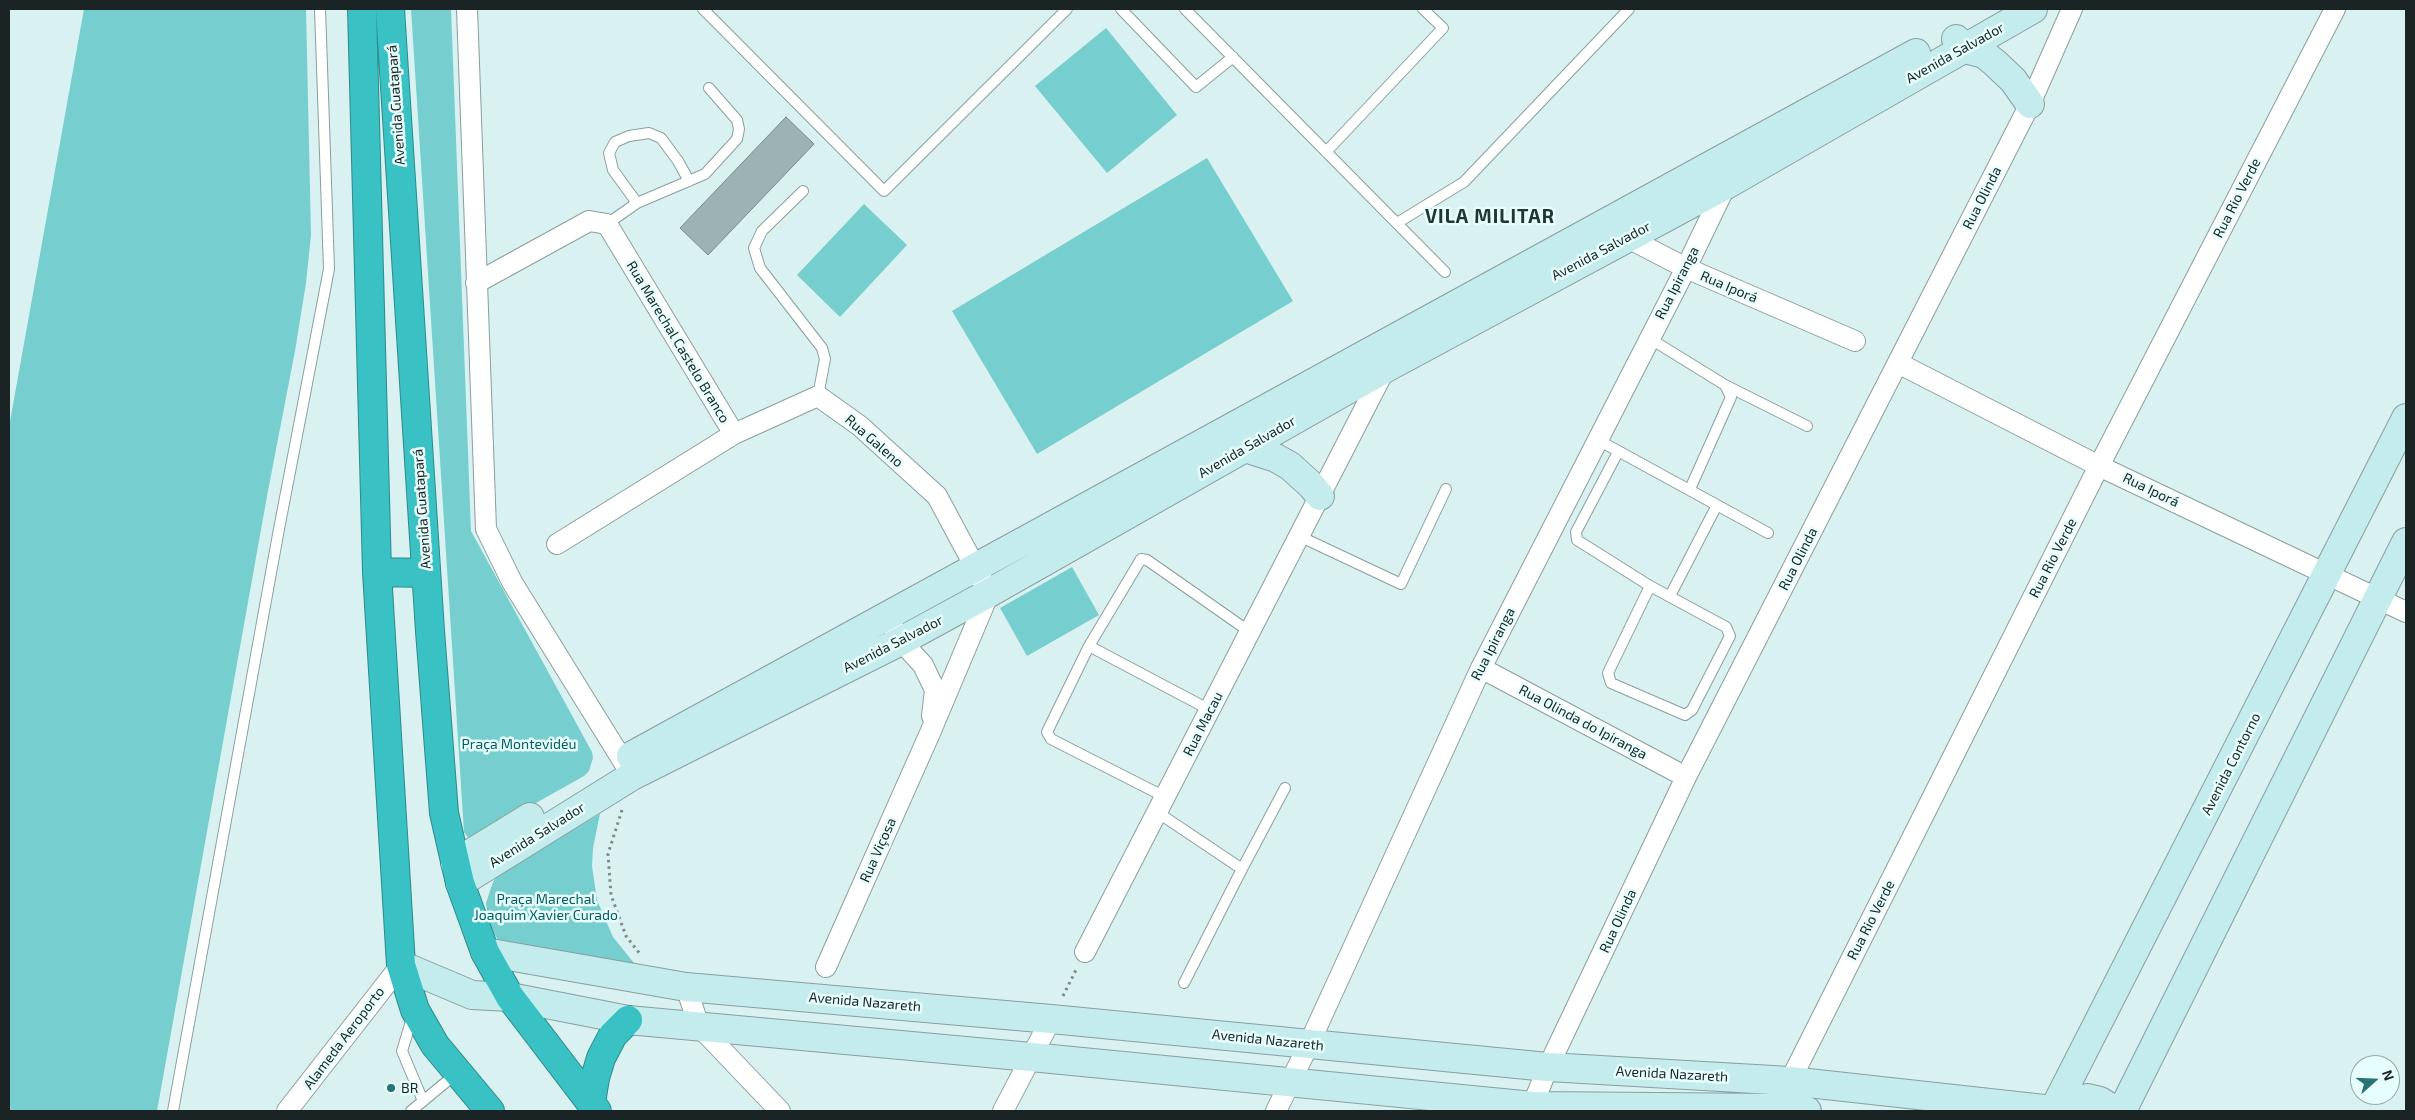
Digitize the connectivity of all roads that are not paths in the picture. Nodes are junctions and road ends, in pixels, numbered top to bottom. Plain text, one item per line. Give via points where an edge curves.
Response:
1 (320, 9) edge
2 (362, 9) edge
3 (390, 9) edge
4 (466, 9) edge
5 (703, 9) edge
6 (1066, 9) edge
7 (1121, 9) edge
8 (1185, 9) edge
9 (1422, 9) edge
10 (1629, 9) edge
11 (1996, 9) edge
12 (2033, 9) edge
13 (2072, 9) edge
14 (2335, 9) edge
15 (1957, 41) junction
16 (1233, 57) junction
17 (709, 88) dead end
18 (2030, 104) junction
19 (1326, 152) junction
20 (689, 181) junction
21 (1726, 184) junction
22 (803, 191) dead end
23 (637, 204) junction
24 (1397, 223) junction
25 (607, 224) junction
26 (1618, 229) junction
27 (1686, 268) junction
28 (1445, 272) dead end
29 (476, 283) junction
30 (1402, 335) junction
31 (1649, 338) junction
32 (1855, 341) dead end
33 (1898, 363) junction
34 (1386, 368) junction
35 (1725, 385) junction
36 (818, 396) junction
37 (2406, 418) edge
38 (1808, 426) dead end
39 (734, 434) junction
40 (1598, 440) junction
41 (1245, 448) junction
42 (1618, 452) junction
43 (2099, 466) junction
44 (1446, 489) dead end
45 (1690, 489) junction
46 (1320, 496) junction
47 (1717, 505) junction
48 (1768, 533) dead end
49 (1299, 536) junction
50 (2406, 542) edge
51 (558, 544) dead end
52 (974, 568) junction
53 (377, 572) junction
54 (426, 573) junction
55 (2327, 576) junction
56 (1650, 586) junction
57 (989, 593) junction
58 (1670, 596) junction
59 (2377, 597) junction
60 (2406, 612) edge
61 (894, 629) junction
62 (1250, 632) junction
63 (1089, 646) junction
64 (1481, 668) junction
65 (1210, 710) junction
66 (930, 733) junction
67 (628, 768) junction
68 (1686, 777) junction
69 (1285, 788) dead end
70 (1161, 805) junction
71 (1242, 869) junction
72 (458, 873) junction
73 (485, 952) junction
74 (1085, 952) road end
75 (401, 965) junction
76 (826, 968) dead end
77 (1184, 982) dead end
78 (686, 987) junction
79 (510, 997) junction
80 (813, 998) junction
81 (1051, 1019) junction
82 (420, 1020) junction
83 (628, 1020) junction
84 (699, 1026) junction
85 (801, 1036) junction
86 (1309, 1044) junction
87 (402, 1051) junction
88 (1032, 1056) junction
89 (1548, 1067) junction
90 (457, 1072) junction
91 (1790, 1081) junction
92 (1291, 1082) junction
93 (423, 1101) junction
94 (594, 1107) edge
95 (296, 1108) edge
96 (1531, 1108) edge
97 (1777, 1110) edge
98 (2054, 1110) edge
99 (173, 1111) edge
100 (411, 1111) edge
101 (490, 1111) edge
102 (780, 1111) edge
103 (1003, 1111) edge
104 (1276, 1111) edge
105 (1807, 1111) edge
106 (2116, 1111) edge
107 (2122, 1111) edge

1 - 99 lane via 329,269
2 - 53 highway, Avenida Guatapará
3 - 54 highway, Avenida Guatapará
4 - 29 street
5 - 6 lane via 884,191
7 - 16 lane via 1196,88
8 - 16 lane
9 - 19 lane via 1443,28
10 - 24 lane via 1464,182
11 - 15 street, Avenida Salvador
12 - 15 street, Avenida Salvador
13 - 18 street, Rua Olinda
14 - 43 street, Rua Rio Verde
15 - 18 street via 1995,63 2013,80
15 - 21 street, Avenida Salvador
15 - 26 street, Avenida Salvador
16 - 19 lane
17 - 20 lane via 737,120 737,139 705,174
18 - 33 street, Rua Olinda
19 - 24 lane
20 - 23 lane
20 - 23 lane via 661,138 649,133 615,142 609,153 613,170
21 - 26 street, Avenida Salvador
21 - 27 street, Rua Ipiranga
22 - 36 lane via 762,231 754,248 760,268 822,348 825,359
23 - 25 lane
24 - 28 lane
25 - 29 street via 589,221
25 - 39 street, Rua Marechal Castelo Branco
26 - 27 street, Rua Iporá
26 - 30 street, Avenida Salvador
26 - 34 street, Avenida Salvador
27 - 31 street, Rua Ipiranga
27 - 32 street, Rua Iporá
29 - 67 street via 486,529 512,582
30 - 34 street, Rua Macau
30 - 52 street, Avenida Salvador
31 - 35 lane
31 - 40 street, Rua Ipiranga
33 - 43 street, Rua Iporá
33 - 68 street, Rua Olinda
34 - 41 street, Avenida Salvador
34 - 46 street, Rua Macau
35 - 38 lane
35 - 45 lane via 1731,397
36 - 39 street
36 - 52 street, Rua Galeno via 860,426 937,496
37 - 55 street, Avenida Contorno
39 - 51 street, Rua Marechal Castelo Branco
40 - 42 lane
40 - 64 street, Rua Ipiranga
41 - 46 street via 1290,466
41 - 57 street, Avenida Salvador
42 - 45 lane
42 - 56 lane via 1576,532 1577,540
43 - 55 street, Rua Iporá
43 - 91 street, Rua Rio Verde
44 - 49 lane via 1401,584
45 - 47 lane
46 - 49 street, Rua Macau
47 - 48 lane
47 - 58 lane
49 - 62 street, Rua Macau
50 - 59 street
52 - 57 street, Rua Galeno
52 - 61 street, Avenida Salvador
53 - 54 highway
53 - 75 highway, Avenida Guatapará
54 - 72 highway, Avenida Guatapará via 443,804
55 - 59 street, Rua Iporá
55 - 98 street, Avenida Contorno
56 - 58 lane
56 - 58 lane via 1608,673 1611,683 1685,715 1692,710 1730,636 1726,627
57 - 61 street, Avenida Salvador
57 - 66 street, Rua Viçosa
59 - 60 street, Rua Iporá
59 - 107 street
61 - 66 street, Rua Viçosa via 923,666 934,690
61 - 67 street, Avenida Salvador
62 - 63 lane via 1147,560 1141,559
62 - 65 street, Rua Macau
63 - 65 lane
63 - 70 lane via 1047,732 1051,739
64 - 68 street, Rua Olinda do Ipiranga
64 - 86 street, Rua Ipiranga
65 - 70 street, Rua Macau
66 - 76 street, Rua Viçosa
67 - 72 street, Avenida Salvador
68 - 89 street, Rua Olinda
69 - 71 lane
70 - 71 lane
70 - 74 street, Rua Macau
71 - 77 lane
72 - 73 highway, Avenida Guatapará
73 - 78 street, Avenida Nazareth
73 - 79 highway, Avenida Guatapará
75 - 79 street via 472,995
75 - 82 highway, Avenida Guatapará
75 - 95 street, Alameda Aeroporto
78 - 80 street, Avenida Nazareth
78 - 84 street
79 - 83 street
79 - 94 highway, Avenida Guatapará
80 - 81 street, Avenida Nazareth
80 - 85 street
81 - 86 street, Avenida Nazareth
81 - 88 street
82 - 87 lane
82 - 87 lane
82 - 90 highway, Avenida Guatapará
83 - 84 street
83 - 94 highway via 613,1035 594,1078
84 - 85 street
84 - 102 street
85 - 88 street
86 - 89 street, Avenida Nazareth
86 - 92 street, Rua Ipiranga
87 - 93 lane
88 - 92 street
88 - 103 street
89 - 91 street, Avenida Nazareth
89 - 96 street, Rua Olinda
90 - 93 lane
90 - 101 highway, Avenida Guatapará
91 - 97 street, Rua Rio Verde
91 - 98 street, Avenida Nazareth
92 - 96 street
92 - 104 street, Rua Ipiranga
93 - 100 lane
96 - 97 street
97 - 105 street
98 - 106 street via 2065,1102 2088,1098

